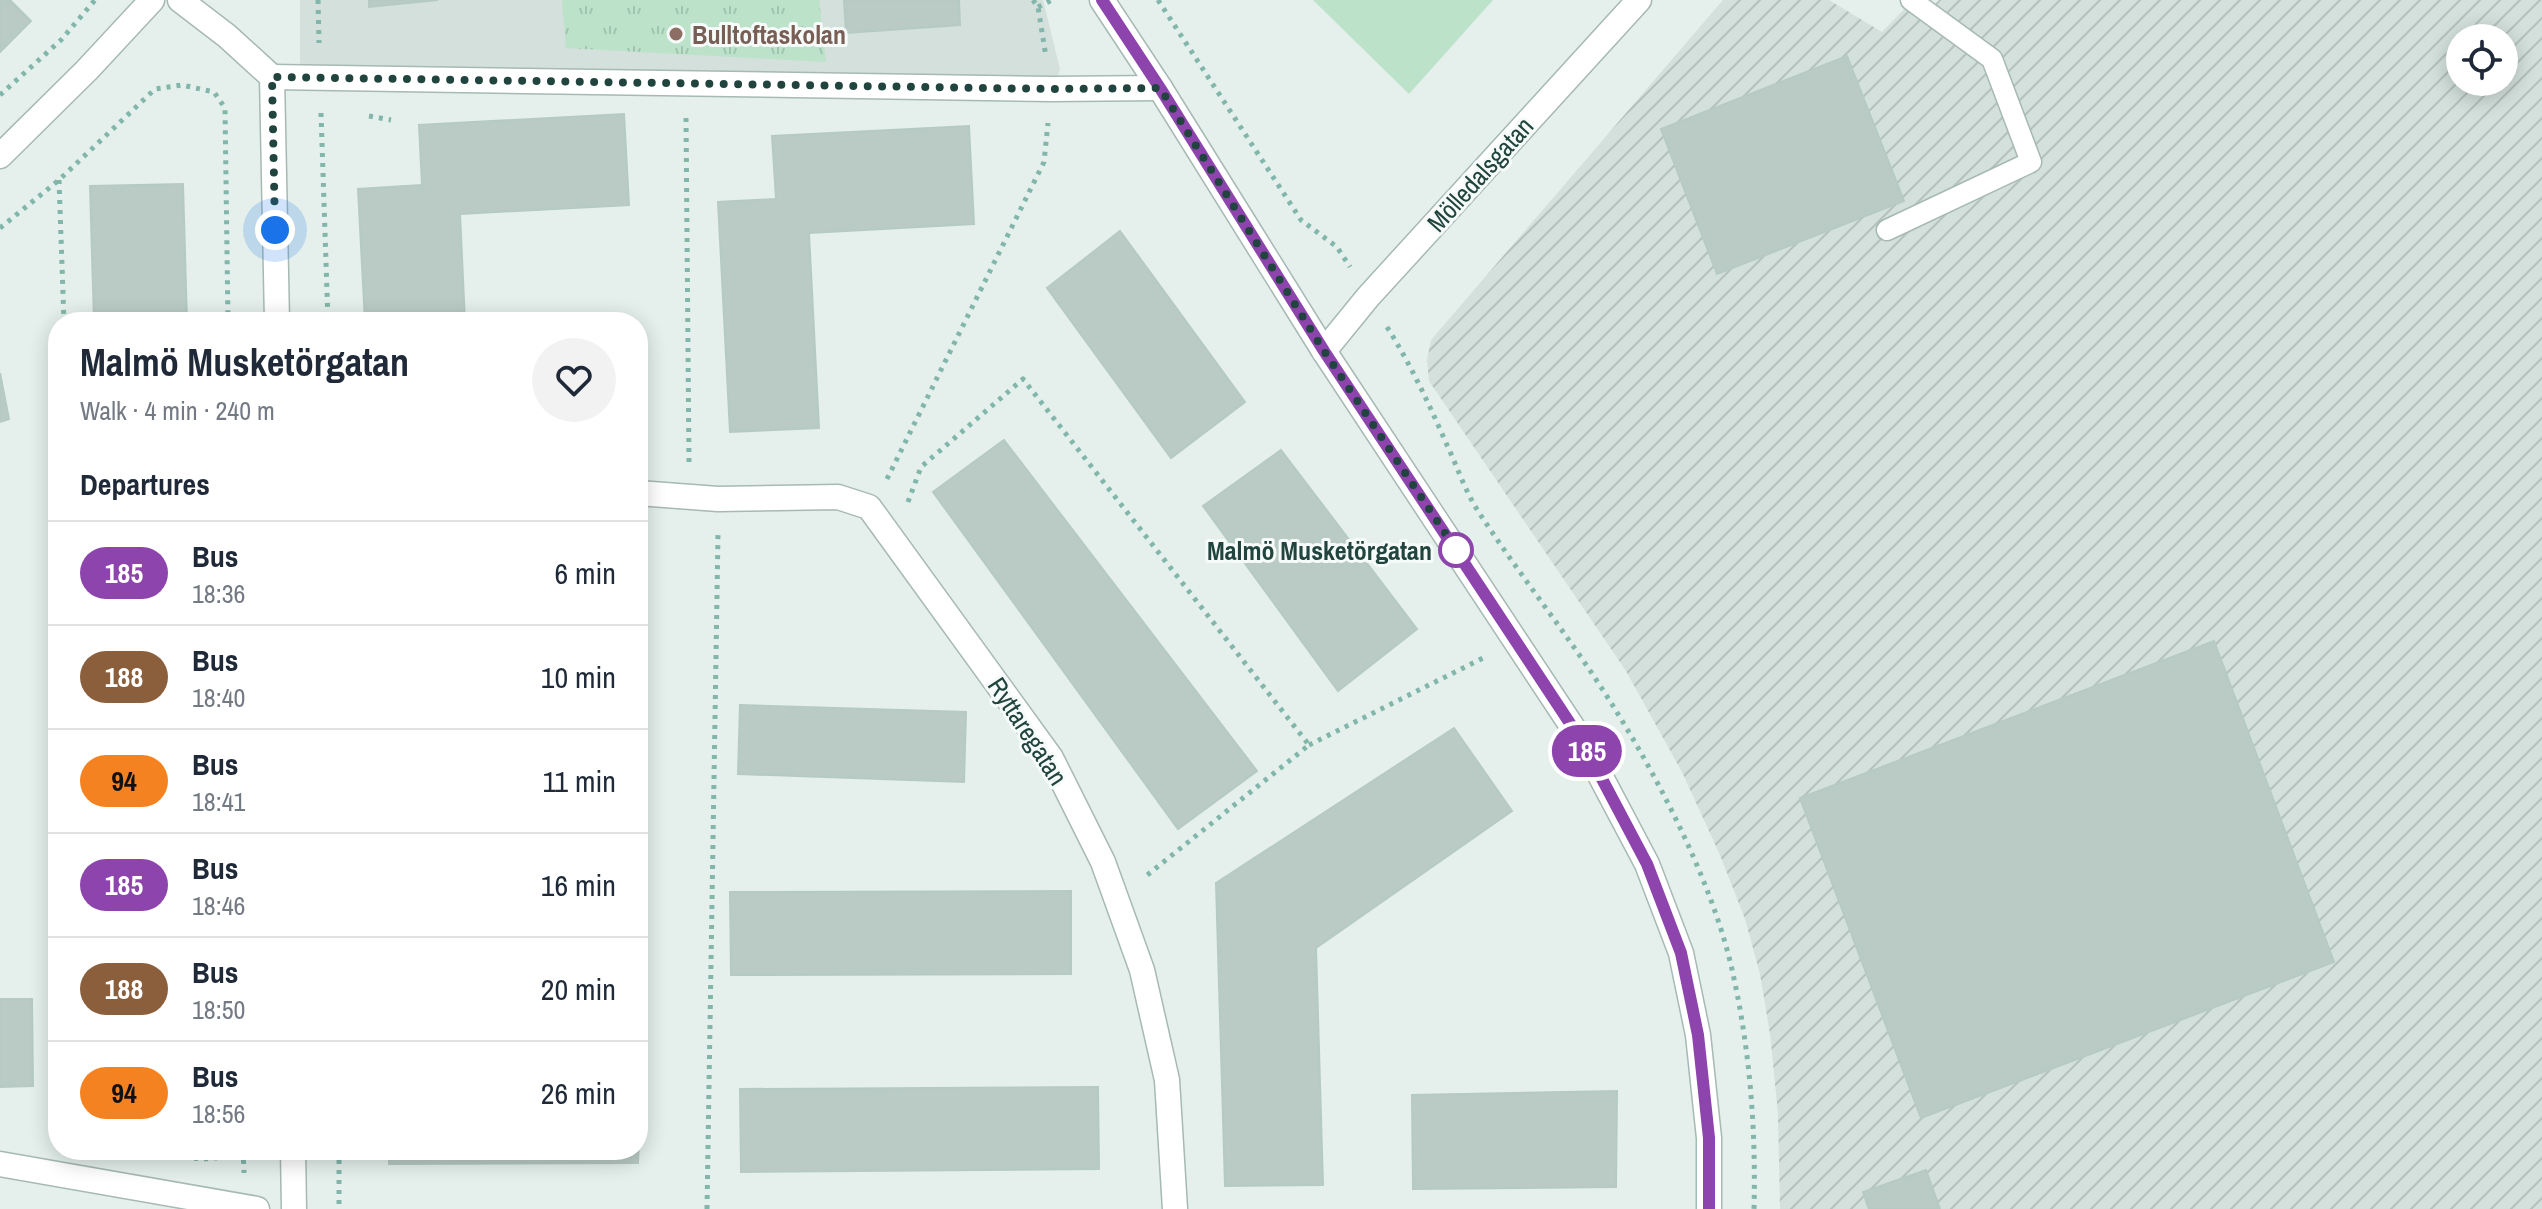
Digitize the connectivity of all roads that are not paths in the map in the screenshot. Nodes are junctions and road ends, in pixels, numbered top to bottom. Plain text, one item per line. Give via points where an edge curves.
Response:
1 (152, 0) edge
2 (180, 0) edge
3 (1102, 0) edge
4 (1639, 0) edge
5 (1911, 0) edge
6 (272, 77) junction
7 (1160, 88) junction
8 (0, 156) edge
9 (1887, 230) dead end
10 (277, 312) edge
11 (1324, 351) junction
12 (648, 494) edge
13 (293, 1160) edge
14 (0, 1164) edge
15 (257, 1209) edge
16 (294, 1209) edge
17 (1175, 1209) edge
18 (1709, 1209) edge

1 - 8 street
2 - 6 street
3 - 7 street
4 - 11 street, Mölledalsgatan
5 - 9 lane via 1992,59 2031,162
6 - 7 street
6 - 10 street
7 - 11 street
11 - 18 street via 1590,756 1647,864 1681,953 1698,1035 1709,1138
12 - 17 street, Ryttaregatan via 718,499 838,497 869,507 1051,758 1103,862 1142,970 1167,1080
13 - 16 street
14 - 15 street

